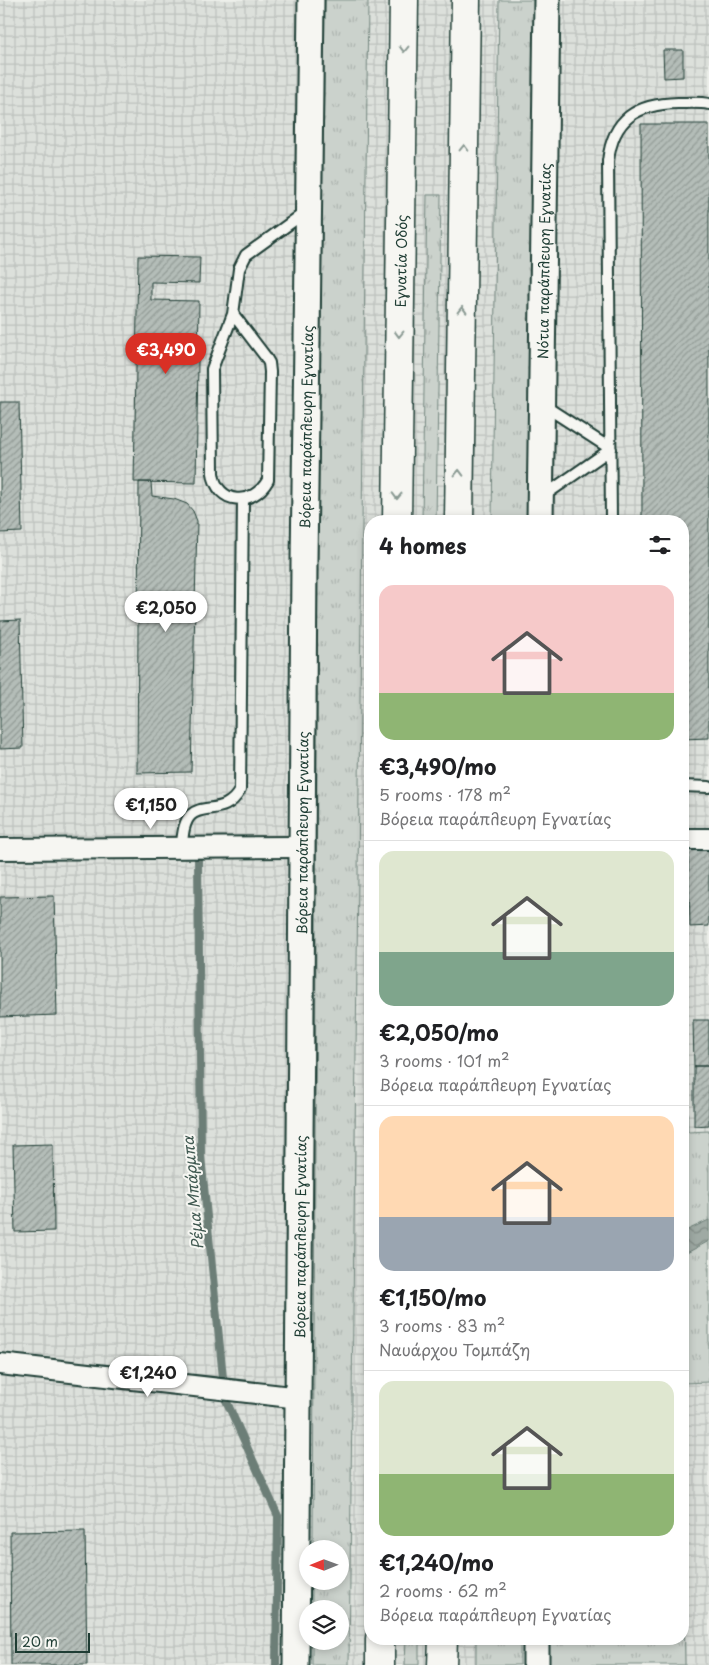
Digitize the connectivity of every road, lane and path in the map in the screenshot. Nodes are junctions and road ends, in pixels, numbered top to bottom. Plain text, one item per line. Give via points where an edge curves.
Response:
1 (311, 0) edge
2 (404, 0) edge
3 (466, 0) edge
4 (547, 0) edge
5 (709, 104) edge
6 (310, 209) junction
7 (233, 314) junction
8 (542, 405) junction
9 (612, 449) junction
10 (243, 499) junction
11 (541, 510) edge
12 (397, 515) edge
13 (459, 515) edge
14 (611, 515) edge
15 (689, 786) edge
16 (709, 787) edge
17 (689, 839) edge
18 (709, 839) edge
19 (302, 847) junction
20 (182, 848) junction
21 (0, 849) edge
22 (0, 1364) edge
23 (300, 1398) junction
24 (380, 1645) edge
25 (443, 1645) edge
26 (536, 1645) edge
27 (296, 1665) edge
28 (380, 1665) edge
29 (442, 1665) edge
30 (536, 1665) edge

1 - 6 street, Βόρεια παράπλευρη Εγνατίας
2 -> 12 highway, Εγνατία Οδός
13 -> 3 highway
4 - 8 street, Νότια παράπλευρη Εγνατίας
5 - 9 lane via 661,104 634,112 615,133 610,146 608,230
6 - 7 lane via 246,255 239,269
6 - 19 street, Βόρεια παράπλευρη Εγνατίας
7 - 10 lane via 212,369 213,472 214,481 224,494
7 - 10 lane via 265,356 270,372 268,480 258,493
8 - 9 lane
8 - 11 street, Νότια παράπλευρη Εγνατίας
9 - 11 lane
9 - 14 lane
10 - 20 lane via 240,790 236,798 223,807 193,814 184,826
15 - 16 lane
17 - 18 street
19 - 20 street
19 - 23 street, Βόρεια παράπλευρη Εγνατίας
20 - 21 street
22 - 23 street
23 - 27 street, Βόρεια παράπλευρη Εγνατίας
24 - 28 highway
25 - 29 highway
26 - 30 street

